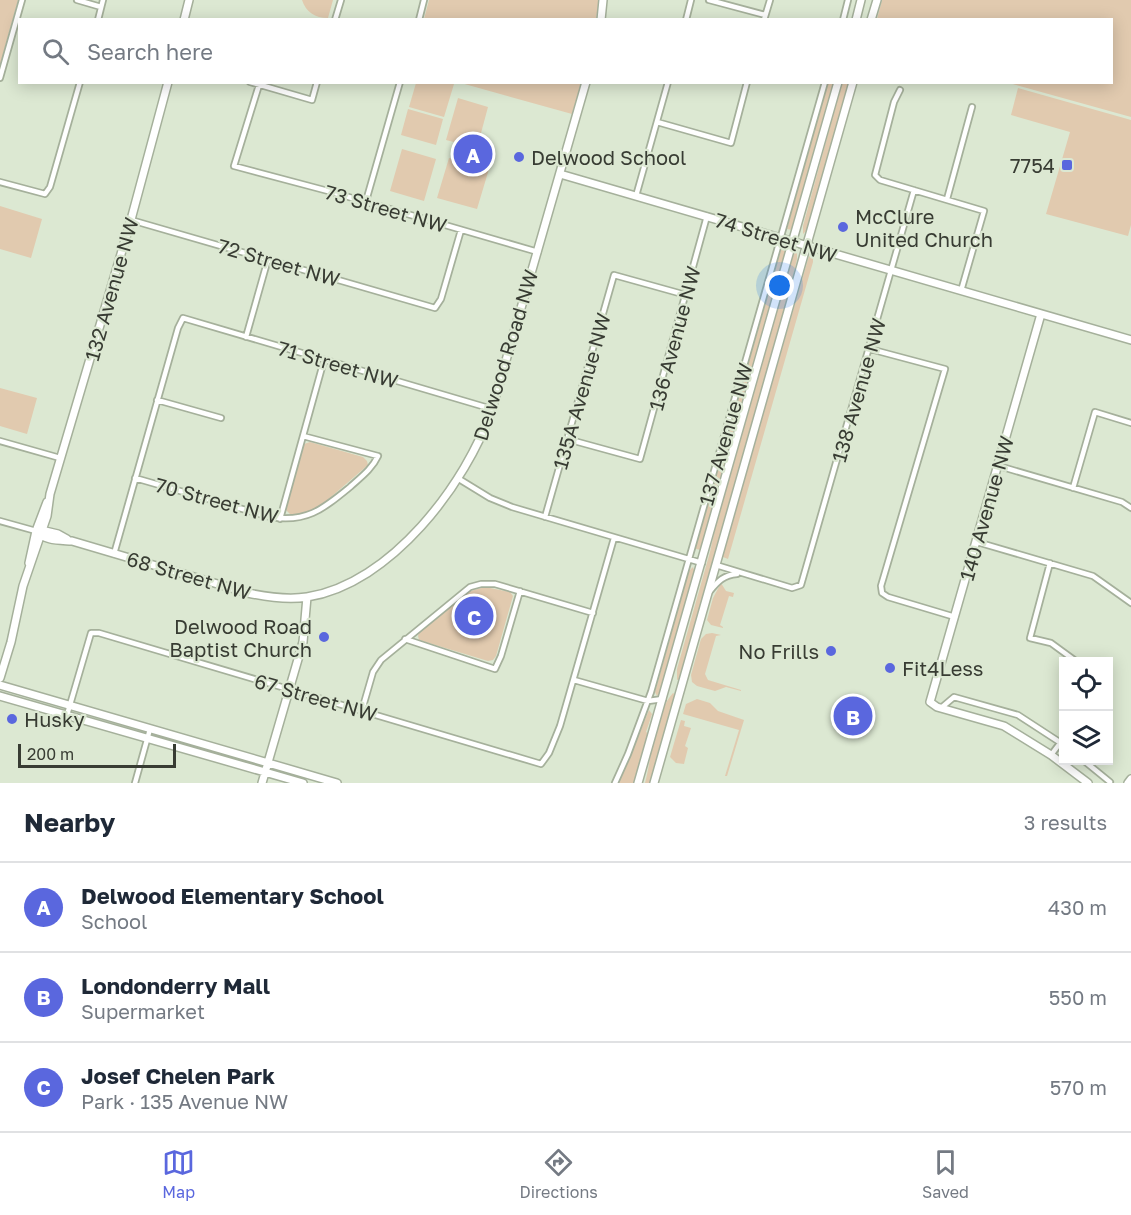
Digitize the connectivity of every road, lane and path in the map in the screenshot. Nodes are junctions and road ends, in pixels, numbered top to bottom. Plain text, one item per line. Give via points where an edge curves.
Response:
1 (22, 0) edge
2 (77, 0) edge
3 (103, 0) edge
4 (189, 0) edge
5 (341, 0) edge
6 (424, 0) edge
7 (603, 0) edge
8 (691, 0) edge
9 (709, 0) edge
10 (770, 0) edge
11 (849, 0) edge
12 (861, 0) edge
13 (877, 0) edge
14 (101, 7) junction
15 (765, 17) edge
16 (98, 18) edge
17 (184, 18) edge
18 (336, 18) edge
19 (420, 18) edge
20 (601, 18) edge
21 (686, 18) edge
22 (844, 18) edge
23 (856, 18) edge
24 (872, 18) edge
25 (0, 78) edge
26 (79, 84) edge
27 (167, 84) edge
28 (256, 84) edge
29 (316, 84) edge
30 (399, 84) edge
31 (585, 84) edge
32 (667, 84) edge
33 (746, 84) edge
34 (824, 84) edge
35 (837, 84) edge
36 (852, 84) edge
37 (259, 85) junction
38 (900, 90) dead end
39 (972, 107) dead end
40 (657, 122) junction
41 (560, 174) junction
42 (0, 182) edge
43 (914, 190) junction
44 (636, 196) junction
45 (947, 199) junction
46 (366, 201) junction
47 (707, 216) junction
48 (131, 220) junction
49 (461, 230) junction
50 (781, 238) junction
51 (792, 242) junction
52 (806, 246) junction
53 (537, 252) junction
54 (268, 259) junction
55 (891, 271) junction
56 (961, 291) junction
57 (686, 295) junction
58 (1041, 314) junction
59 (246, 337) junction
60 (1131, 340) edge
61 (870, 349) junction
62 (324, 360) junction
63 (158, 400) junction
64 (492, 409) junction
65 (221, 418) dead end
66 (1131, 423) edge
67 (303, 436) junction
68 (567, 439) junction
69 (0, 441) edge
70 (60, 458) junction
71 (999, 466) junction
72 (135, 478) junction
73 (459, 479) junction
74 (1073, 488) junction
75 (1131, 508) edge
76 (545, 517) junction
77 (280, 519) junction
78 (0, 521) edge
79 (40, 532) junction
80 (614, 537) junction
81 (978, 542) junction
82 (114, 554) junction
83 (689, 559) junction
84 (702, 563) junction
85 (1050, 563) junction
86 (716, 565) junction
87 (743, 574) junction
88 (519, 591) junction
89 (707, 596) junction
90 (307, 597) junction
91 (1131, 603) edge
92 (593, 613) junction
93 (955, 617) junction
94 (405, 639) junction
95 (1070, 657) edge
96 (0, 678) edge
97 (574, 680) junction
98 (0, 685) edge
99 (290, 689) junction
100 (0, 696) edge
101 (663, 699) junction
102 (648, 701) junction
103 (70, 706) junction
104 (940, 708) junction
105 (362, 710) junction
106 (659, 712) junction
107 (67, 715) junction
108 (150, 729) junction
109 (148, 738) junction
110 (1059, 740) edge
111 (1059, 746) edge
112 (1051, 755) junction
113 (267, 763) junction
114 (1089, 765) edge
115 (265, 772) junction
116 (1131, 778) edge
117 (1110, 782) edge
118 (135, 783) edge
119 (262, 783) edge
120 (303, 783) edge
121 (338, 783) edge
122 (615, 783) edge
123 (639, 783) edge
124 (654, 783) edge
125 (1088, 783) edge
126 (1128, 783) edge

1 - 25 street
2 - 14 street
3 - 14 street
4 - 17 street
5 - 18 street
6 - 19 street
7 - 20 street
8 - 21 street
9 - 15 street
10 - 15 street
11 - 22 street
12 - 23 street
13 - 24 street
14 - 16 street
26 - 42 street via 45,194
27 - 48 street, 132 Avenue NW
28 - 37 street
29 - 37 street via 312,100
30 - 46 street
31 - 41 street, Delwood Road NW
32 - 40 street
33 - 40 street via 730,143
34 - 50 street, 137 Avenue NW
35 - 51 street, 137 Avenue NW
36 - 52 street, 137 Avenue NW
37 - 46 street, 73 Street NW via 234,166
38 - 43 street via 874,171 877,178
39 - 45 street
40 - 44 street
41 - 44 street, 74 Street NW
41 - 53 street, Delwood Road NW
43 - 45 street
43 - 55 street, 138 Avenue NW
44 - 47 street, 74 Street NW
45 - 56 street via 984,211
46 - 49 street, 73 Street NW
47 - 50 street, 74 Street NW
47 - 57 street, 136 Avenue NW
48 - 54 street, 72 Street NW
48 - 70 street, 132 Avenue NW
49 - 53 street, 73 Street NW
49 - 54 street, 72 Street NW via 435,308
50 - 51 street, 74 Street NW
50 - 83 street, 137 Avenue NW
51 - 52 street, 74 Street NW
51 - 84 street, 137 Avenue NW
52 - 55 street, 74 Street NW
52 - 86 street, 137 Avenue NW
53 - 64 street, Delwood Road NW
54 - 59 street
55 - 56 street, 74 Street NW
55 - 61 street, 138 Avenue NW
56 - 58 street, 74 Street NW
57 - 68 street, 135A Avenue NW via 614,275
57 - 68 street, 136 Avenue NW via 640,459
58 - 60 street, 74 Street NW
58 - 71 street, 140 Avenue NW
59 - 62 street, 71 Street NW
59 - 63 street, 71 Street NW via 183,318
61 - 87 street, 138 Avenue NW via 801,585 792,588
61 - 93 street via 945,369 881,586 888,597
62 - 64 street, 71 Street NW
62 - 67 street
63 - 65 street
63 - 72 street
64 - 73 street, Delwood Road NW via 476,450
66 - 74 street via 1095,412
67 - 77 street
67 - 77 street, 70 Street NW via 378,456 368,471 320,510 301,518
68 - 76 street, 135A Avenue NW
69 - 70 street
70 - 79 street, 132 Avenue NW
71 - 74 street
71 - 81 street, 140 Avenue NW
72 - 77 street, 70 Street NW
72 - 82 street
73 - 76 street via 500,503
73 - 90 street, Delwood Road NW via 426,522 382,562 348,583
74 - 75 street
76 - 80 street
78 - 79 street, 68 Street NW
79 - 82 street, 68 Street NW via 58,534
79 - 96 street, 132 Avenue NW
80 - 83 street
80 - 92 street
81 - 85 street
81 - 93 street, 140 Avenue NW
82 - 90 street, 68 Street NW via 248,593 277,598
83 - 84 street
83 - 102 street, 137 Avenue NW
84 - 101 street, 137 Avenue NW
85 - 91 street via 1093,576
85 - 95 street via 1030,638 1051,643
86 - 87 street
86 - 89 street, 137 Avenue NW
87 - 89 street, 137 Avenue NW via 720,579
88 - 92 street
88 - 94 street via 490,584 465,589
88 - 94 street via 495,669
89 - 124 street, 137 Avenue NW
90 - 99 street via 303,642
92 - 97 street
93 - 104 street, 140 Avenue NW via 930,702
94 - 105 street via 377,666
97 - 102 street
97 - 105 street, 67 Street NW via 560,726 541,764
98 - 103 street
99 - 103 street, 67 Street NW via 91,633
99 - 105 street, 67 Street NW
99 - 113 street
100 - 107 street
101 - 102 street
101 - 106 street, 137 Avenue NW
102 - 106 street
102 - 122 street, 137 Avenue NW
103 - 107 street
103 - 108 street
104 - 110 street via 954,696 1018,715
104 - 112 street via 1004,726
106 - 123 street, 137 Avenue NW
107 - 109 street
108 - 109 street
108 - 113 street
109 - 115 street
109 - 118 street
111 - 112 street
112 - 125 street
113 - 115 street
113 - 121 street
114 - 117 street
115 - 119 street
115 - 120 street
116 - 126 street

